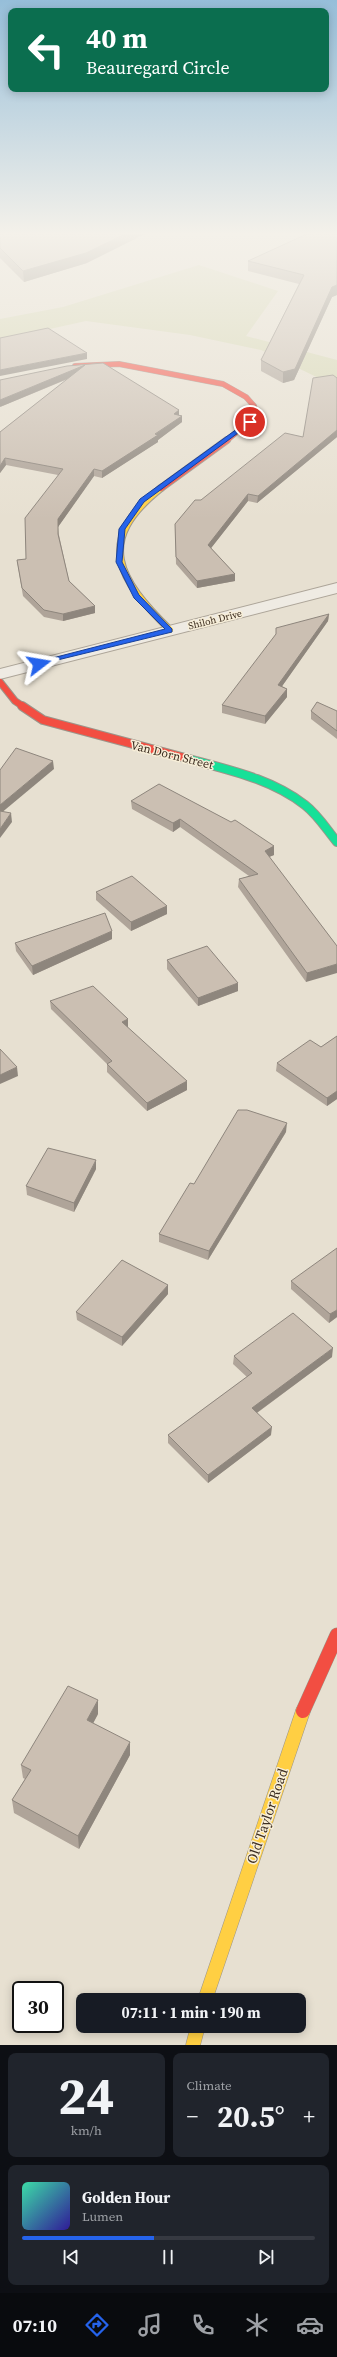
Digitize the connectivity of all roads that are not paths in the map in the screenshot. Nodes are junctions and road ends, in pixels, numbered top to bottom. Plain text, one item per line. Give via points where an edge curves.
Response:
1 (63, 368) edge
2 (337, 588) edge
3 (170, 630) junction
4 (0, 674) edge
5 (0, 682) edge
6 (337, 842) edge
7 (337, 1635) edge
8 (207, 1993) edge
9 (196, 2033) edge
10 (193, 2045) edge

1 - 3 street via 119,364 146,368 223,384 246,397 254,406 256,416 246,426 142,500 122,529 119,562 137,596
2 - 3 street, Shiloh Drive
3 - 4 street, Shiloh Drive
5 - 6 street, Van Dorn Street via 15,701 43,720 250,775 281,789 306,806
7 - 8 street, Old Taylor Road via 298,1723
9 - 10 street

